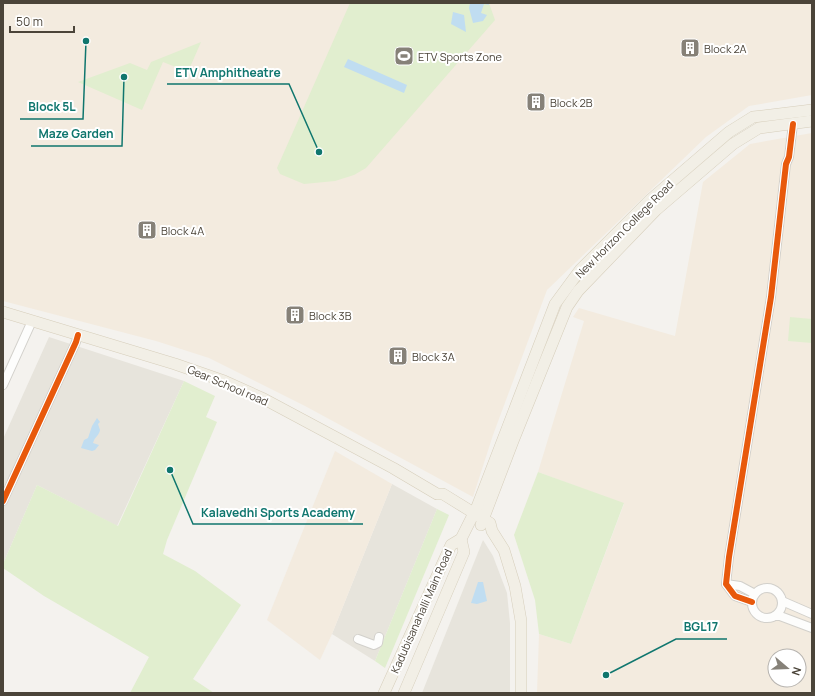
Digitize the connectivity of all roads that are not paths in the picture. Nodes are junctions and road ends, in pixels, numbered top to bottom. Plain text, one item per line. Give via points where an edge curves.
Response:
1 (812, 110) edge
2 (812, 121) edge
3 (793, 124) junction
4 (3, 312) edge
5 (32, 321) junction
6 (78, 334) junction
7 (3, 385) edge
8 (3, 501) edge
9 (472, 516) junction
10 (482, 523) junction
11 (461, 539) junction
12 (753, 598) junction
13 (782, 601) junction
14 (812, 614) edge
15 (775, 616) junction
16 (812, 628) edge
17 (379, 636) dead end
18 (358, 639) dead end
19 (386, 693) edge
20 (404, 693) edge
21 (520, 693) edge

1 - 9 main road, New Horizon College Road via 753,117 729,132 650,200 580,270 555,304
2 - 3 main road, New Horizon College Road
3 - 10 main road, New Horizon College Road via 759,128 733,144 656,210 575,295 567,307
3 - 12 street via 771,297 726,584 735,596
4 - 5 main road, Gear School road
5 - 6 main road, Gear School road
5 - 7 street
6 - 8 street
6 - 9 main road, Gear School road via 224,381 393,468 437,494 443,494
9 - 10 main road, Gear School road
9 - 11 main road, Kadubisanahalli Main Road
10 - 21 main road, Gear School road via 490,523 504,550 515,586 521,621
11 - 19 main road, Kadubisanahalli Main Road via 451,545
11 - 20 main road via 464,552
12 - 13 street via 760,590 770,588 777,592
12 - 15 street via 753,610 758,616
13 - 14 street
13 - 15 street via 780,611
15 - 16 street
17 - 18 street via 378,643 374,645

